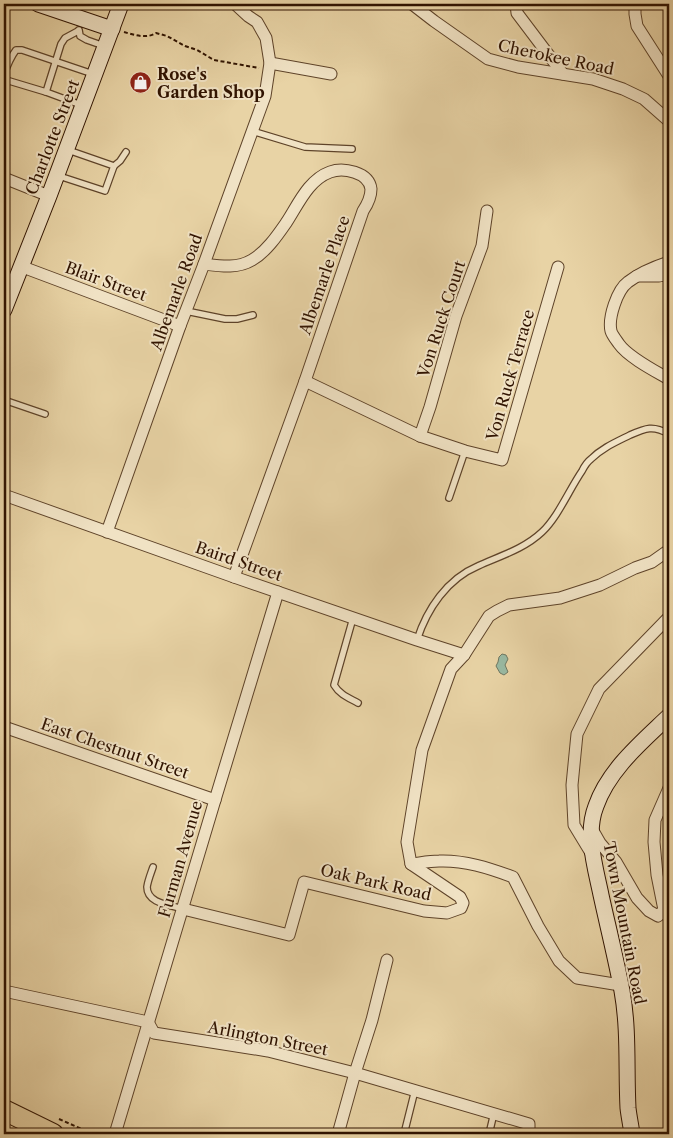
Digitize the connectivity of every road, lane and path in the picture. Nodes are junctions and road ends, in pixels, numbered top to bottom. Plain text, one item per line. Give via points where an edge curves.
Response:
1 (38, 4) edge
2 (121, 4) edge
3 (235, 4) edge
4 (412, 4) edge
5 (516, 4) edge
6 (635, 4) edge
7 (80, 25) junction
8 (112, 29) junction
9 (106, 46) junction
10 (55, 61) junction
11 (270, 67) junction
12 (331, 74) dead end
13 (563, 74) junction
14 (94, 75) junction
15 (669, 76) edge
16 (46, 92) junction
17 (83, 105) junction
18 (669, 121) edge
19 (252, 131) junction
20 (67, 149) junction
21 (352, 149) dead end
22 (126, 152) dead end
23 (114, 166) junction
24 (57, 175) junction
25 (4, 178) edge
26 (49, 196) junction
27 (487, 211) dead end
28 (669, 262) edge
29 (204, 264) junction
30 (20, 266) junction
31 (558, 267) dead end
32 (669, 274) edge
33 (638, 276) junction
34 (4, 310) edge
35 (186, 311) junction
36 (253, 315) dead end
37 (180, 326) junction
38 (669, 379) edge
39 (305, 381) junction
40 (4, 400) edge
41 (46, 414) dead end
42 (669, 434) edge
43 (420, 436) junction
44 (465, 451) junction
45 (4, 495) edge
46 (449, 498) dead end
47 (107, 532) junction
48 (669, 543) edge
49 (666, 552) edge
50 (234, 577) junction
51 (278, 592) junction
52 (669, 616) edge
53 (353, 618) junction
54 (417, 640) junction
55 (464, 655) junction
56 (358, 702) dead end
57 (669, 716) edge
58 (4, 727) edge
59 (669, 788) edge
60 (215, 800) junction
61 (591, 827) junction
62 (593, 856) junction
63 (410, 864) junction
64 (153, 866) dead end
65 (183, 909) junction
66 (387, 960) dead end
67 (620, 985) junction
68 (4, 991) edge
69 (148, 1022) junction
70 (355, 1073) junction
71 (415, 1090) junction
72 (4, 1110) edge
73 (494, 1113) junction
74 (529, 1129) edge
75 (54, 1134) edge
76 (115, 1134) edge
77 (338, 1134) edge
78 (404, 1134) edge
79 (489, 1134) edge
80 (632, 1134) edge

1 - 7 main road
2 - 8 main road, Charlotte Street
3 - 11 street, Albemarle Road via 257,22 266,38
4 - 13 street, Cherokee Road via 488,59
5 - 13 street via 517,13
6 - 15 street via 637,26
7 - 8 main road
7 - 9 lane via 80,36
7 - 10 lane via 65,38
8 - 9 main road, Charlotte Street
8 - 11 path via 137,35 167,36 214,60
9 - 14 main road, Charlotte Street
10 - 14 lane
10 - 16 lane
10 - 16 lane via 16,50 6,68 6,80
11 - 12 street
11 - 19 street, Albemarle Road via 265,96
13 - 18 street, Cherokee Road via 623,89 644,99
14 - 17 main road, Charlotte Street
16 - 17 lane
17 - 20 main road, Charlotte Street
19 - 21 lane via 305,147
19 - 29 street, Albemarle Road
20 - 23 lane
20 - 24 main road, Charlotte Street
22 - 23 lane
23 - 24 lane via 105,191
24 - 26 main road, Charlotte Street
25 - 26 street
26 - 30 main road, Charlotte Street
27 - 43 street, Von Ruck Court via 482,246 456,316
28 - 33 street
29 - 35 street, Albemarle Road
29 - 39 street, Albemarle Place via 237,266 252,260 276,236 310,186 330,172 348,170 369,183 368,204
30 - 34 main road, Charlotte Street
30 - 37 street, Blair Street
31 - 44 street, Von Ruck Terrace via 502,460
32 - 33 street
33 - 38 street via 626,283 616,298 611,331 628,354
35 - 36 lane via 225,319
35 - 37 street, Albemarle Road
37 - 47 street, Albemarle Road
39 - 43 street, Von Ruck Terrace
39 - 50 street, Albemarle Place
40 - 41 lane
42 - 54 lane via 660,428 649,428 622,439 589,460 542,532 508,554 461,575 449,585 425,619
43 - 44 street, Von Ruck Terrace
44 - 46 lane
45 - 47 street, Baird Street
47 - 50 street, Baird Street
48 - 49 lane
49 - 55 street, Oak Park Road via 652,562 600,585 560,598 509,605 497,610 489,616
50 - 51 street, Baird Street
51 - 53 street, Baird Street
51 - 60 street, Furman Avenue
52 - 62 street via 599,689 577,734 572,785 574,824
53 - 54 street, Baird Street
53 - 56 lane via 334,686 344,696
54 - 55 street, Baird Street
55 - 63 street, Oak Park Road via 451,669 422,750 407,842
57 - 61 main road, Town Mountain Road via 612,776 601,792
58 - 60 street, East Chestnut Street
59 - 61 street via 655,820 657,875 664,910 658,916 648,912 637,898
60 - 65 street, Furman Avenue
61 - 62 main road, Town Mountain Road
62 - 67 main road, Town Mountain Road
63 - 65 street, Oak Park Road via 460,897 461,908 447,913 424,911 304,882 289,935
63 - 67 street via 440,861 466,864 513,877 559,961 576,978
64 - 65 lane via 147,888 150,897
65 - 69 street, Furman Avenue
66 - 70 street
67 - 80 main road, Town Mountain Road via 627,1034 628,1110
68 - 69 street, Arlington Street
69 - 70 street, Arlington Street via 154,1033 268,1051
69 - 76 street, Furman Avenue
70 - 71 street, Arlington Street
70 - 77 street
71 - 73 street, Arlington Street
71 - 78 lane
72 - 75 highway
73 - 74 street, Arlington Street
73 - 79 lane

